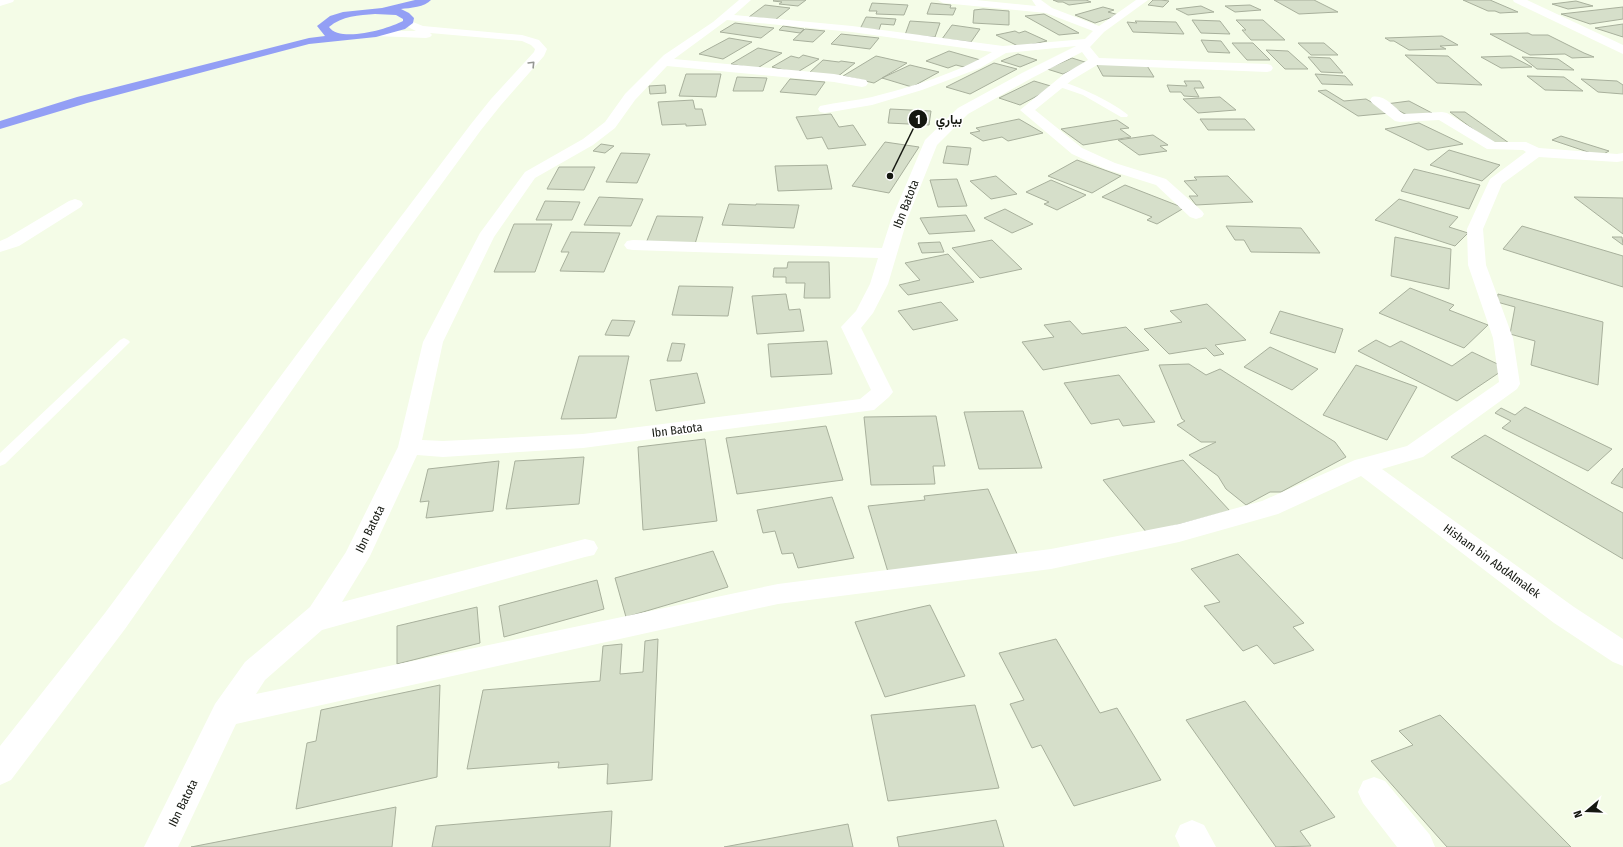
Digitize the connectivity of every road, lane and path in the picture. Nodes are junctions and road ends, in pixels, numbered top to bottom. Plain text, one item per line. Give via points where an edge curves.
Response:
1 (8, 0) edge
2 (426, 0) edge
3 (438, 0) edge
4 (746, 0) edge
5 (943, 0) edge
6 (1034, 0) edge
7 (1518, 0) edge
8 (1134, 2) edge
9 (0, 3) edge
10 (1048, 10) junction
11 (375, 11) junction
12 (724, 18) junction
13 (407, 19) junction
14 (324, 30) junction
15 (379, 34) junction
16 (350, 37) junction
17 (486, 37) junction
18 (1092, 45) junction
19 (521, 47) junction
20 (1003, 50) junction
21 (1623, 50) edge
22 (664, 62) junction
23 (1267, 68) dead end
24 (862, 83) dead end
25 (1060, 84) junction
26 (1377, 100) dead end
27 (496, 102) junction
28 (825, 109) dead end
29 (1124, 115) dead end
30 (0, 119) edge
31 (0, 125) edge
32 (1536, 152) junction
33 (1621, 160) edge
34 (76, 204) dead end
35 (1196, 214) dead end
36 (633, 245) dead end
37 (0, 247) edge
38 (888, 253) junction
39 (124, 342) dead end
40 (409, 447) junction
41 (0, 461) edge
42 (1363, 466) junction
43 (585, 548) dead end
44 (313, 621) junction
45 (1623, 654) edge
46 (226, 713) junction
47 (0, 770) edge
48 (1374, 792) dead end
49 (161, 847) edge
50 (1418, 847) edge

1 - 9 street
2 - 11 highway
3 - 13 highway via 412,10
4 - 12 street
5 - 10 street
6 - 10 street
7 - 21 street
8 - 18 street, Ibn Batota
10 - 18 street
11 - 13 highway via 399,12
11 - 14 highway via 336,18 323,26
12 - 20 street via 852,30
12 - 22 street
13 - 15 highway via 402,27
13 - 17 street via 421,29
14 - 16 highway via 328,34
14 - 30 highway via 290,42
15 - 16 highway
15 - 17 street
16 - 31 highway via 309,41 82,100
17 - 19 street
18 - 20 street
18 - 23 street
18 - 25 street
18 - 38 street, Ibn Batota via 1026,76 963,111 930,143
19 - 27 street
27 -> 19 street via 541,49 534,41
20 - 28 street via 983,62 905,92 846,107
22 - 24 street via 834,78
22 - 40 street via 630,97 610,125 588,142 530,175 486,237 433,342
25 - 29 lane via 1086,93
25 - 35 street via 1027,110 1077,151 1110,166 1161,182
26 - 32 street via 1400,118 1442,116 1492,146 1526,146
27 - 47 street via 317,339 110,627
32 - 33 street
32 - 42 street via 1495,182 1475,229 1477,265 1504,338 1510,384 1415,452
34 - 37 street via 14,242
36 - 38 street
38 - 40 street, Ibn Batota via 879,284 864,313 851,327 882,392 866,405 583,441 443,449
39 - 41 lane
40 - 44 street, Ibn Batota via 357,556 320,615
42 - 45 street, Hisham bin AbdAlmalek via 1564,615
42 - 46 street via 1269,508 1179,533 1051,558 778,594
43 - 44 street
44 - 46 street, Ibn Batota via 255,671
46 - 49 street, Ibn Batota
48 - 50 street

